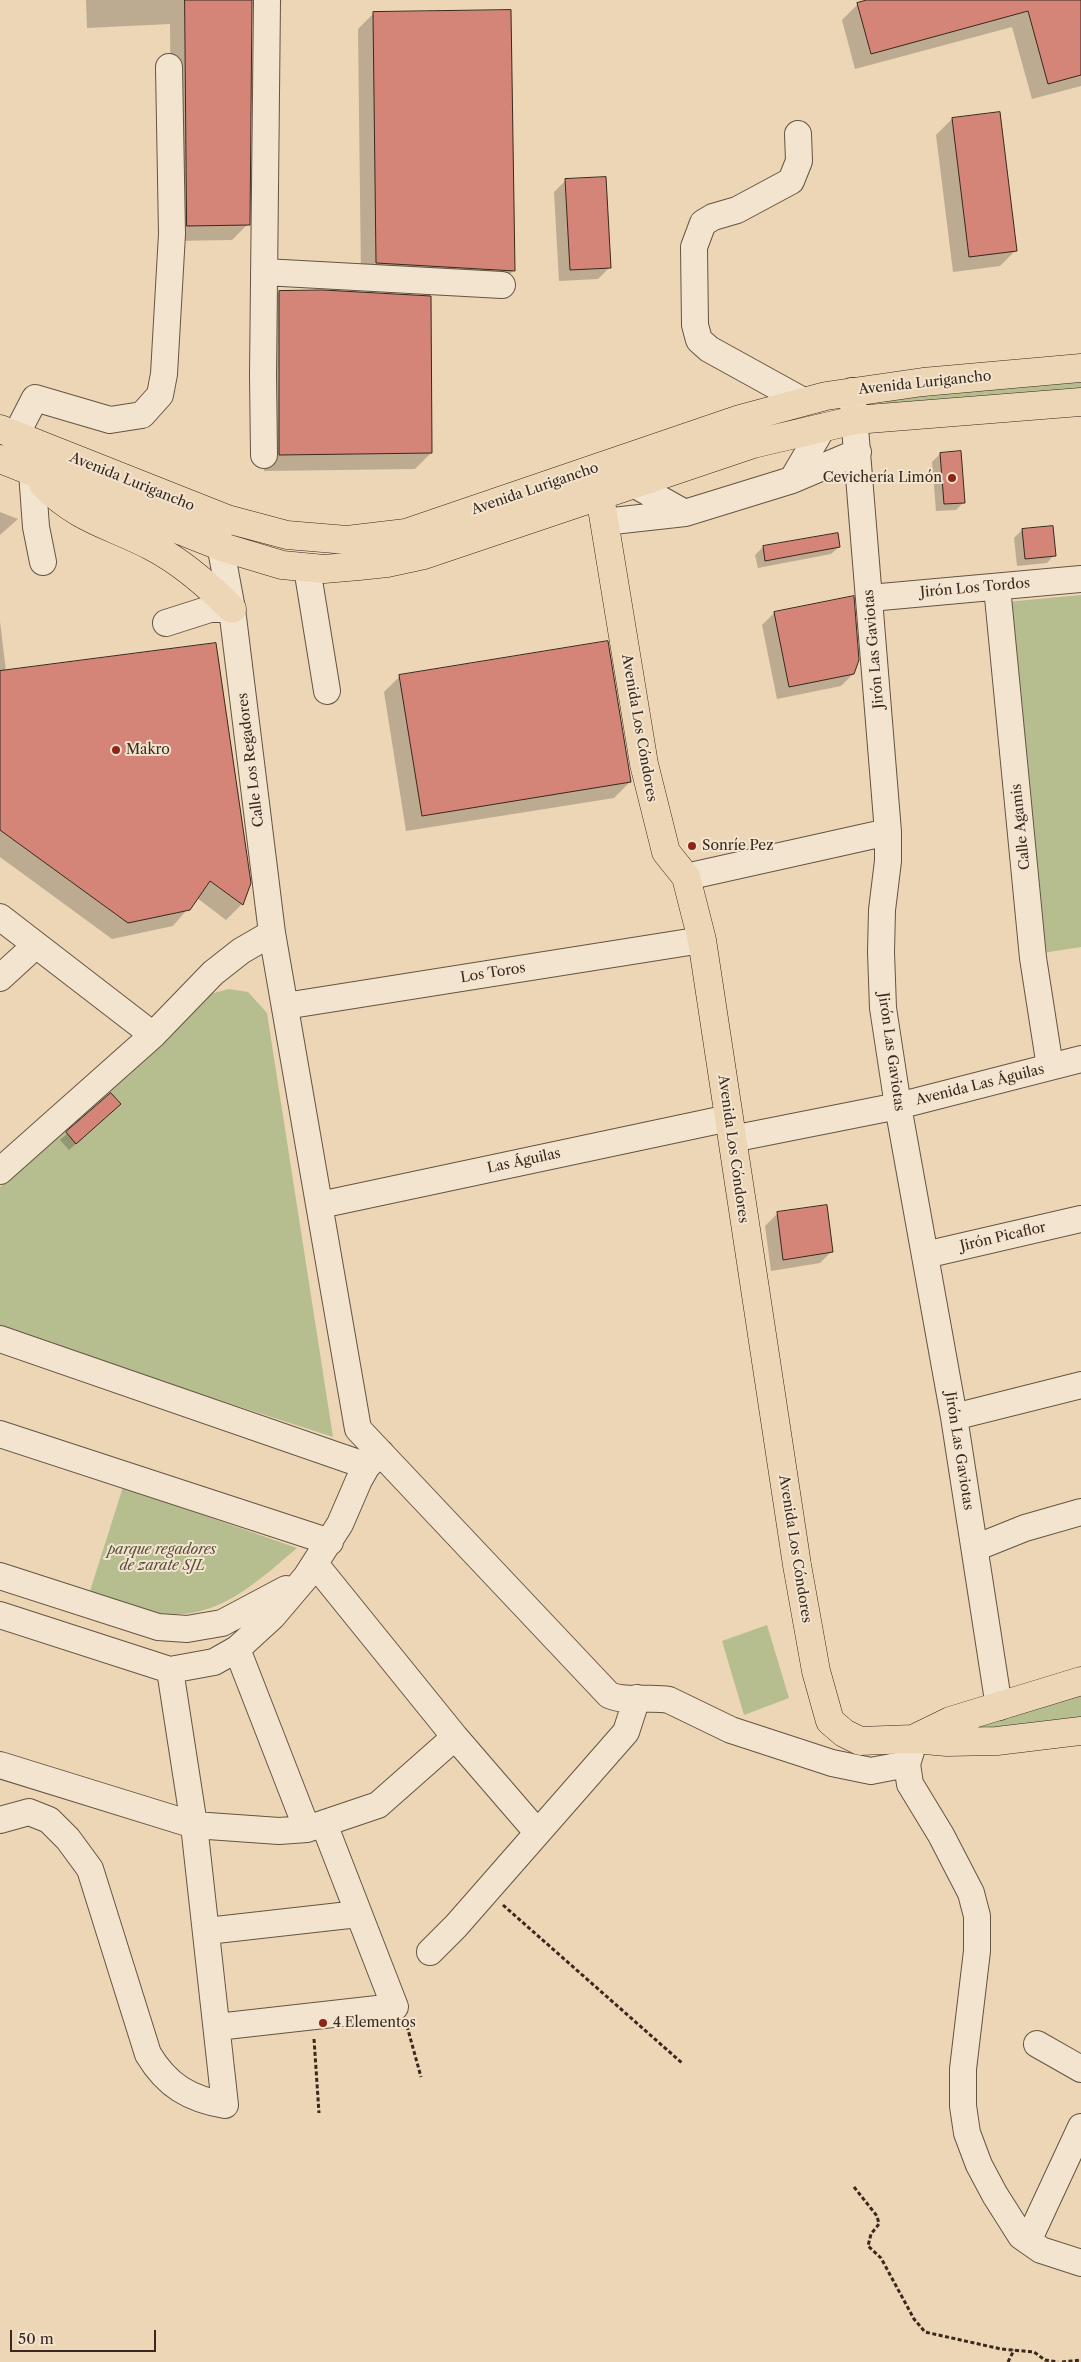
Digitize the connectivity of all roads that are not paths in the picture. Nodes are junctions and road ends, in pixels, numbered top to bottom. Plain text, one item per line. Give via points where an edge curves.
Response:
1 (267, 0) edge
2 (169, 67) dead end
3 (798, 134) dead end
4 (264, 272) junction
5 (502, 285) dead end
6 (1081, 368) edge
7 (852, 391) junction
8 (805, 402) junction
9 (1081, 402) edge
10 (855, 420) junction
11 (823, 427) junction
12 (8, 432) edge
13 (858, 452) junction
14 (264, 455) dead end
15 (0, 460) edge
16 (32, 472) junction
17 (792, 480) junction
18 (635, 485) junction
19 (602, 509) junction
20 (686, 513) junction
21 (213, 515) junction
22 (222, 547) junction
23 (43, 562) dead end
24 (307, 568) junction
25 (1081, 579) edge
26 (997, 586) junction
27 (870, 598) junction
28 (232, 609) junction
29 (166, 623) dead end
30 (327, 691) dead end
31 (888, 832) junction
32 (686, 877) junction
33 (0, 918) edge
34 (272, 933) junction
35 (702, 940) junction
36 (36, 945) junction
37 (0, 978) edge
38 (285, 1006) junction
39 (153, 1035) junction
40 (1081, 1059) edge
41 (1050, 1067) junction
42 (898, 1106) junction
43 (730, 1128) junction
44 (0, 1171) edge
45 (320, 1205) junction
46 (1081, 1219) edge
47 (925, 1255) junction
48 (0, 1339) edge
49 (1081, 1385) edge
50 (954, 1417) junction
51 (0, 1434) edge
52 (374, 1459) junction
53 (1081, 1512) edge
54 (330, 1542) junction
55 (975, 1548) junction
56 (311, 1571) junction
57 (0, 1576) edge
58 (0, 1615) edge
59 (237, 1649) junction
60 (170, 1670) junction
61 (1081, 1681) edge
62 (637, 1698) junction
63 (999, 1707) junction
64 (1081, 1732) edge
65 (455, 1737) junction
66 (910, 1751) junction
67 (0, 1765) edge
68 (0, 1820) edge
69 (194, 1825) junction
70 (315, 1826) junction
71 (537, 1832) junction
72 (358, 1914) junction
73 (207, 1931) junction
74 (430, 1952) dead end
75 (217, 2027) junction
76 (1037, 2044) dead end
77 (1081, 2069) edge
78 (1081, 2127) edge
79 (1028, 2241) junction
80 (1081, 2263) edge

1 - 4 street
2 - 12 street via 172,234 160,395 142,415 110,420 35,398
3 - 8 street via 798,161 791,181 737,210 703,223 694,247 695,325 699,340 709,349
4 - 5 street
4 - 14 street
6 - 7 main road, Avenida Lurigancho
7 - 8 main road, Avenida Lurigancho
7 - 10 street, Jirón Las Gaviotas
8 - 21 main road, Avenida Lurigancho via 740,419 398,534 348,540 315,538 287,535
9 - 10 main road, Avenida Lurigancho
10 - 11 main road, Avenida Lurigancho
10 - 13 street, Jirón Las Gaviotas
11 - 17 street
11 - 18 main road, Avenida Lurigancho via 753,444
12 - 21 main road, Avenida Lurigancho
13 - 17 street
13 - 27 street, Jirón Las Gaviotas
15 - 16 main road, Avenida Lurigancho
16 - 22 main road, Avenida Lurigancho
16 - 23 street via 36,527
16 - 28 main road via 72,510 167,556 199,578
17 - 20 street
18 - 19 main road, Avenida Lurigancho
18 - 20 street
19 - 20 street
19 - 24 main road, Avenida Lurigancho via 387,564
19 - 32 main road, Avenida Los Cóndores via 644,764 666,852
21 - 22 street, Calle Los Regadores
22 - 24 main road, Avenida Lurigancho via 282,565
22 - 28 street, Calle Los Regadores
24 - 30 street
25 - 26 street, Jirón Los Tordos
26 - 27 street, Jirón Los Tordos
26 - 41 street, Calle Agamis via 1033,958
27 - 31 street, Jirón Las Gaviotas
28 - 29 street via 210,608
28 - 34 street, Calle Los Regadores
31 - 32 street
31 - 42 street, Jirón Las Gaviotas via 880,952 883,1008
32 - 35 main road, Avenida Los Cóndores
33 - 36 street
34 - 38 street, Calle Los Regadores
34 - 39 street via 242,950 213,973
35 - 38 street, Los Toros
35 - 43 main road, Avenida Los Cóndores
36 - 37 street
36 - 39 street
38 - 45 street, Calle Los Regadores
39 - 44 street
40 - 41 street, Avenida Las Águilas
41 - 42 street, Avenida Las Águilas
42 - 43 street, Avenida Las Águilas
42 - 47 street, Jirón Las Gaviotas
43 - 45 street, Las Águilas
43 - 66 main road, Avenida Los Cóndores via 797,1565 821,1693 830,1721 844,1733 860,1741
45 - 52 street, Calle Los Regadores via 358,1428
46 - 47 street, Jirón Picaflor
47 - 50 street, Jirón Las Gaviotas
48 - 52 street
49 - 50 street
50 - 55 street, Jirón Las Gaviotas
51 - 54 street
52 - 54 street
52 - 62 street, Calle Los Regadores via 609,1695 618,1699
53 - 55 street via 1025,1528
54 - 56 street
55 - 63 street, Jirón Las Gaviotas
56 - 57 street via 222,1623 187,1629 158,1627
56 - 59 street via 272,1617
56 - 65 street
58 - 60 street
59 - 60 street via 214,1662
59 - 70 street
60 - 69 street
61 - 63 main road
62 - 66 street, Calle Los Regadores via 669,1700 731,1730 832,1763 871,1771
62 - 71 street via 626,1732
63 - 66 main road via 950,1721
64 - 66 main road, Avenida Los Cóndores via 997,1741 947,1742
65 - 70 street via 378,1805
65 - 71 street
66 - 79 street via 910,1784 941,1835 970,1893 977,1916 977,1951 963,2069 967,2133 995,2195 1021,2236
67 - 69 street
68 - 75 street via 28,1812 48,1820 68,1839 90,1870 148,2054 158,2072 173,2085 203,2101 225,2105
69 - 70 street via 279,1831
69 - 73 street
70 - 72 street
71 - 74 street
72 - 73 street
72 - 75 street via 394,2007
73 - 75 street
76 - 77 street
78 - 79 street
79 - 80 street via 1041,2250

